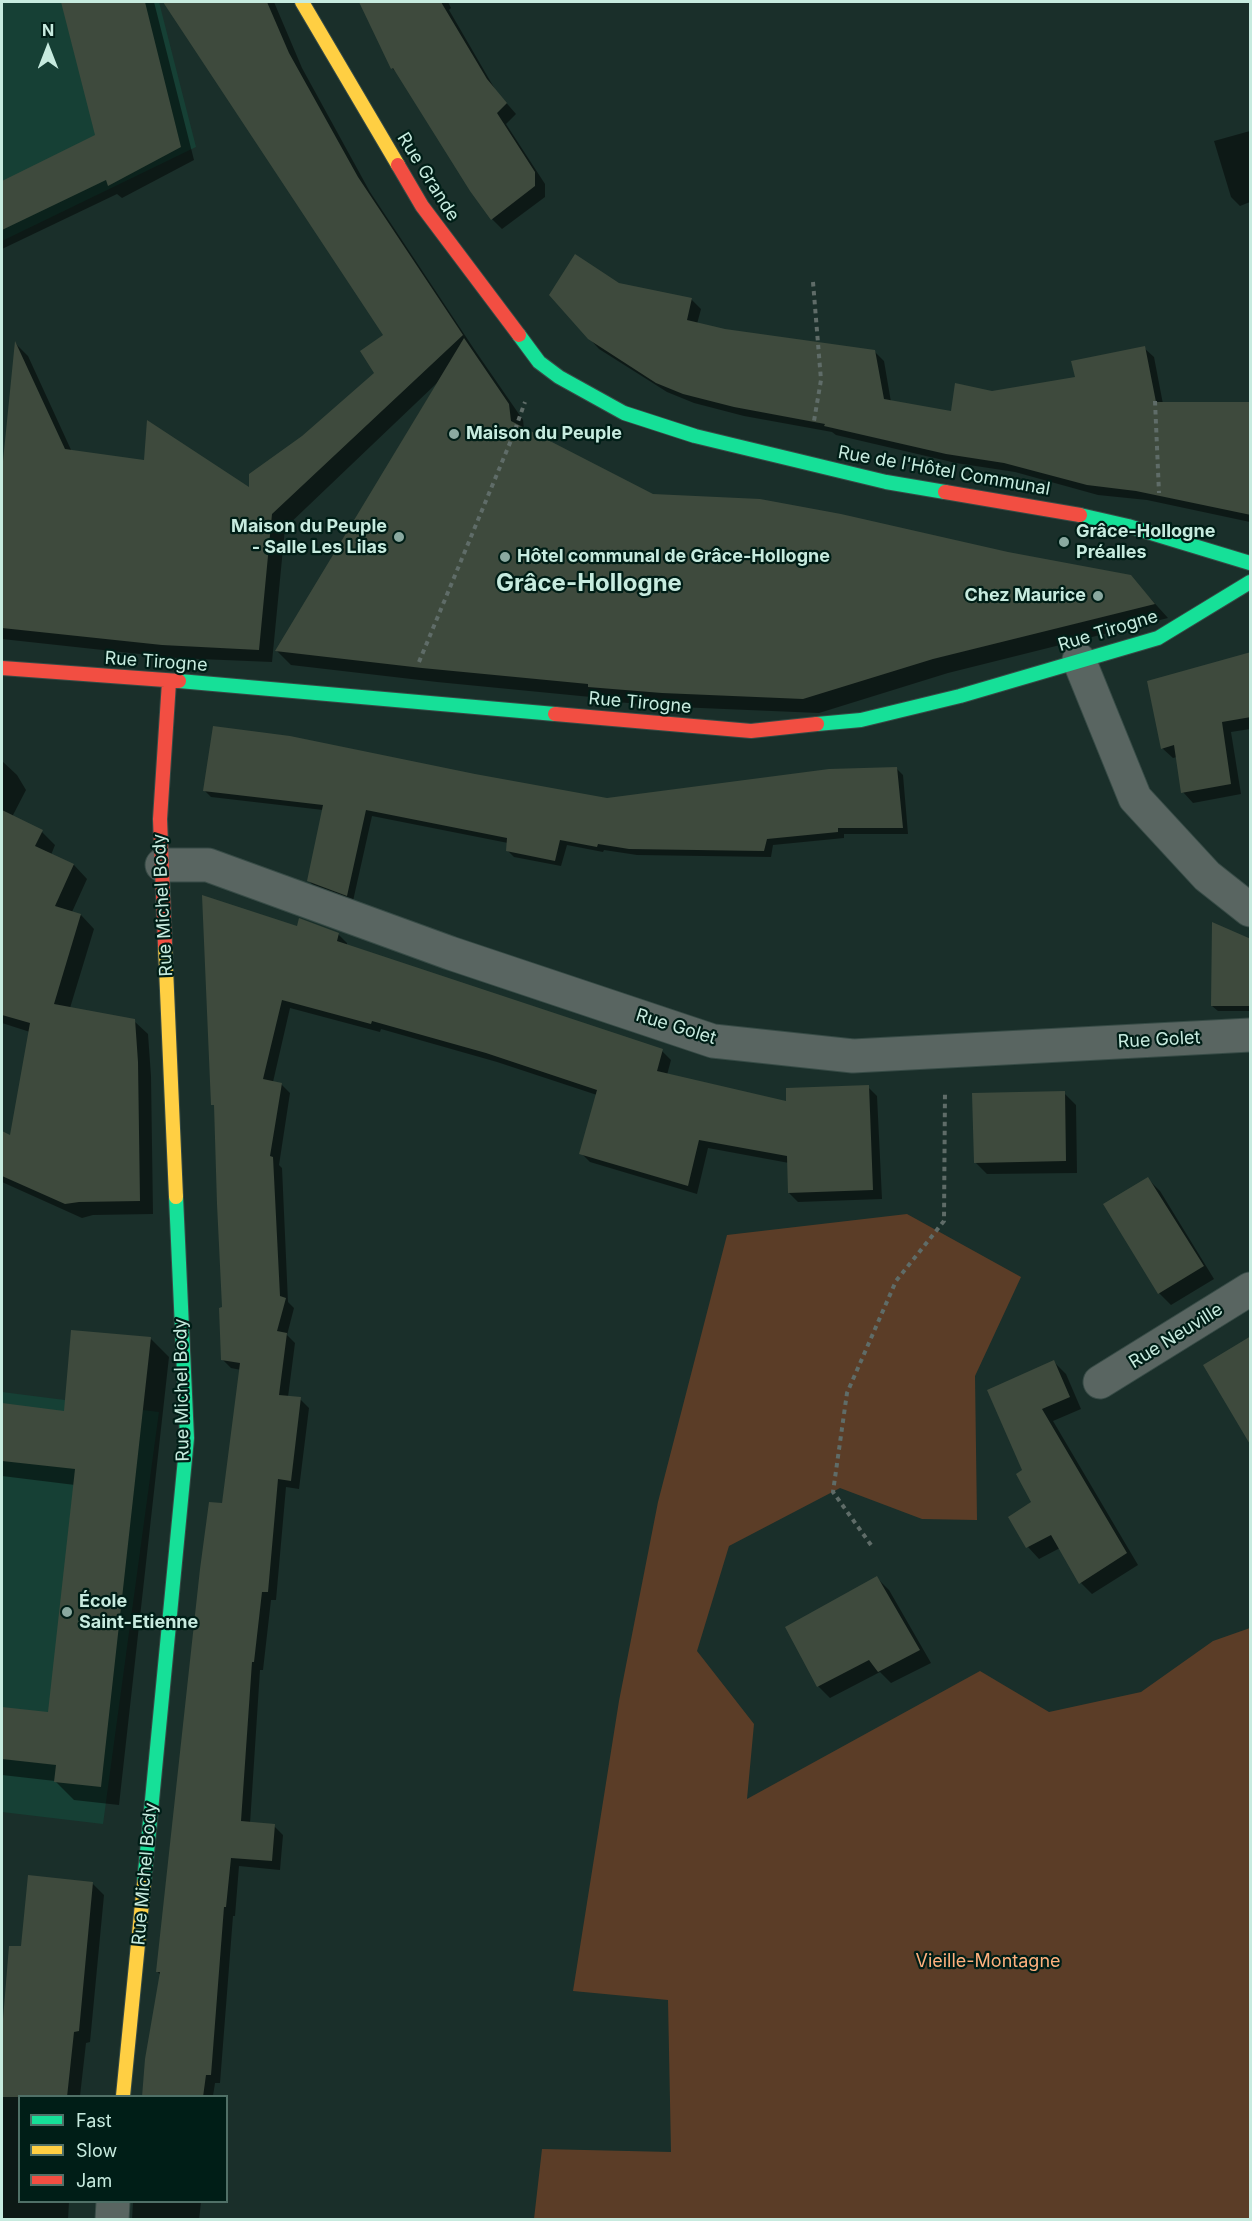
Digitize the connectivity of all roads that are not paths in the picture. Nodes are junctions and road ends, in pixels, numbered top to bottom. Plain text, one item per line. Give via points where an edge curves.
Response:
1 (302, 2) edge
2 (538, 362) joint
3 (1251, 563) edge
4 (1251, 582) edge
5 (1079, 660) junction
6 (2, 668) edge
7 (169, 682) junction
8 (162, 865) junction
9 (1251, 910) edge
10 (1251, 1035) edge
11 (1251, 1289) edge
12 (1100, 1382) dead end
13 (123, 2095) edge
14 (113, 2203) edge
15 (112, 2220) edge

1 - 2 street, Rue Grande via 422,206
2 - 3 street, Rue de l'Hôtel Communal via 624,413 695,436 886,482 1059,510
4 - 5 street, Rue Tirogne via 1158,638
5 - 7 street, Rue Tirogne via 960,696 861,720 751,731
5 - 9 street via 1135,798 1207,876
6 - 7 street, Rue Tirogne
7 - 8 street, Rue Michel Body via 160,819
8 - 10 street, Rue Golet via 208,865 450,953 713,1041 853,1056
8 - 13 street, Rue Michel Body via 187,1438
11 - 12 street, Rue Neuville
14 - 15 street

